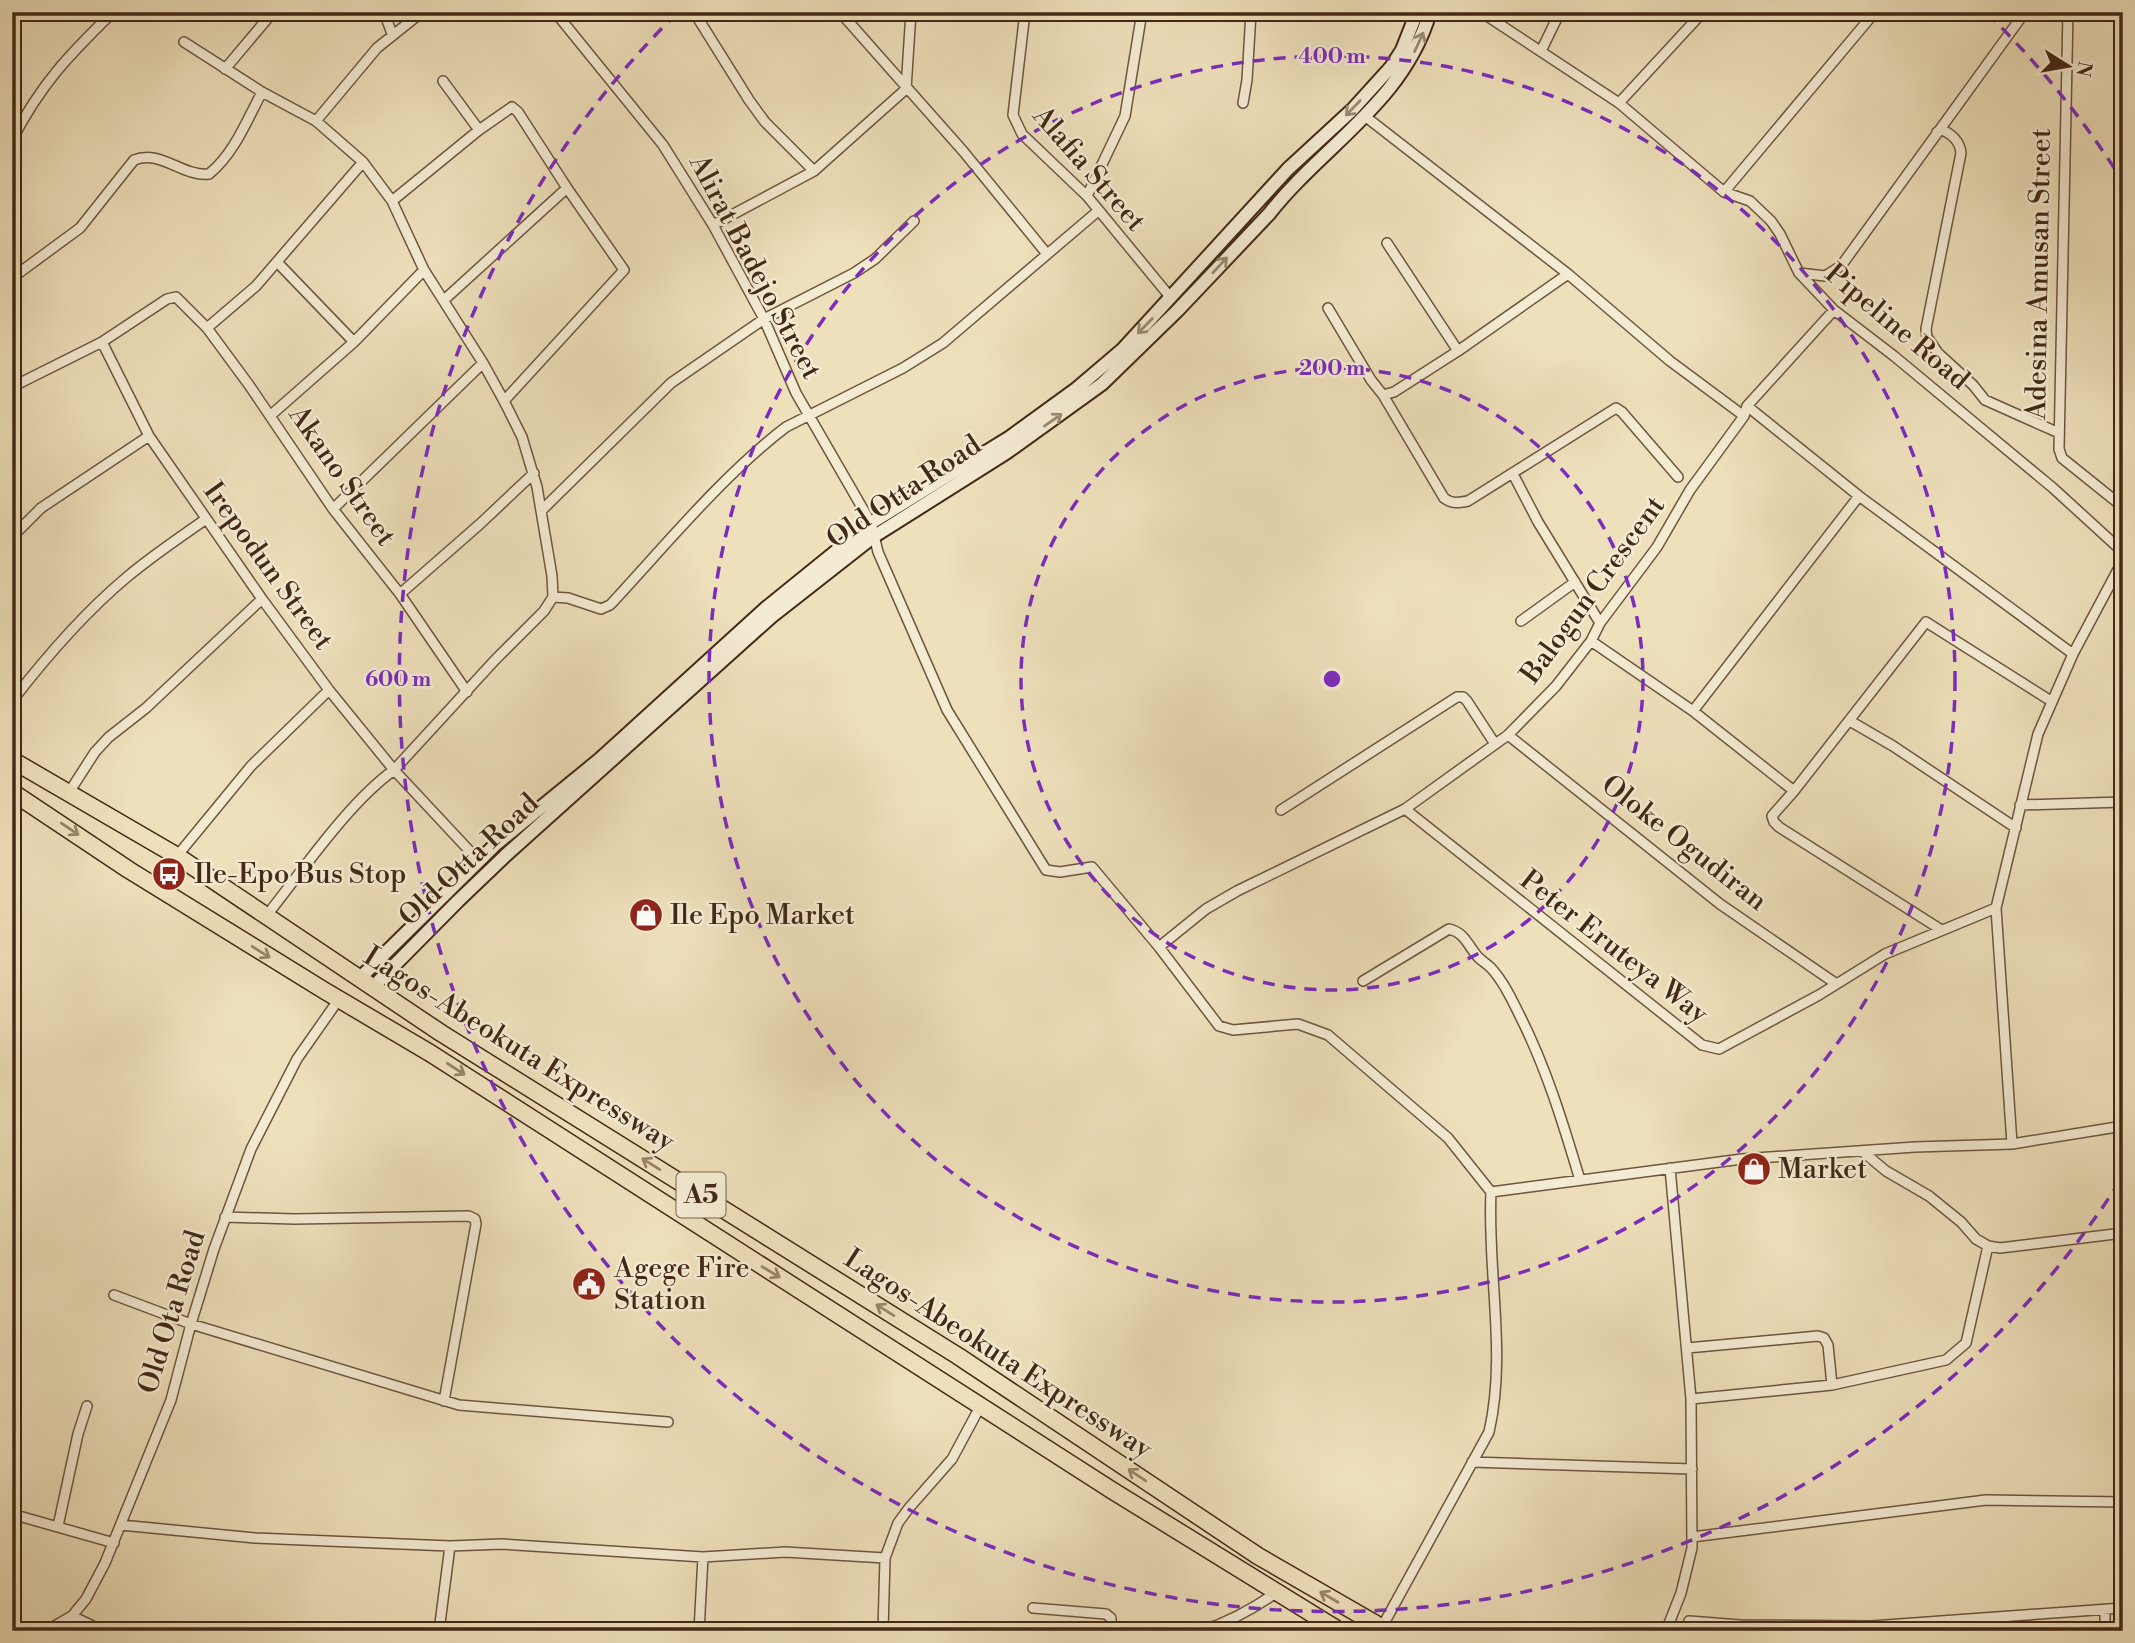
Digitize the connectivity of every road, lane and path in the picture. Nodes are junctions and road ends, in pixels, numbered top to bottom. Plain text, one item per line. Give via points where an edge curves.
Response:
1 (113, 12) edge
2 (274, 12) edge
3 (384, 12) edge
4 (422, 12) edge
5 (555, 12) edge
6 (694, 12) edge
7 (840, 12) edge
8 (911, 12) edge
9 (1025, 12) edge
10 (1142, 12) edge
11 (1251, 12) edge
12 (1417, 12) edge
13 (1430, 12) edge
14 (1481, 12) edge
15 (1560, 12) edge
16 (1703, 12) edge
17 (1875, 12) edge
18 (2025, 12) edge
19 (2068, 12) edge
20 (393, 34) junction
21 (184, 42) dead end
22 (1541, 51) junction
23 (225, 69) junction
24 (443, 81) dead end
25 (906, 89) junction
26 (262, 92) junction
27 (1243, 103) dead end
28 (1619, 103) junction
29 (1366, 117) junction
30 (316, 121) junction
31 (479, 130) junction
32 (1937, 132) junction
33 (12, 140) edge
34 (363, 162) junction
35 (814, 172) junction
36 (567, 188) junction
37 (1724, 192) junction
38 (1087, 196) junction
39 (392, 201) junction
40 (1098, 211) junction
41 (915, 222) dead end
42 (713, 225) junction
43 (1387, 243) dead end
44 (1047, 254) junction
45 (277, 262) junction
46 (424, 270) junction
47 (1799, 273) junction
48 (1568, 274) junction
49 (12, 278) edge
50 (1171, 298) junction
51 (444, 300) junction
52 (1328, 308) dead end
53 (1834, 310) junction
54 (764, 319) junction
55 (206, 328) junction
56 (102, 342) junction
57 (354, 342) junction
58 (1458, 351) junction
59 (483, 363) junction
60 (12, 387) edge
61 (1382, 396) junction
62 (504, 401) junction
63 (1745, 411) junction
64 (271, 415) junction
65 (811, 416) junction
66 (2059, 433) junction
67 (149, 436) junction
68 (534, 472) junction
69 (1513, 474) junction
70 (1678, 477) dead end
71 (1859, 496) junction
72 (2123, 507) edge
73 (333, 509) junction
74 (541, 511) junction
75 (206, 519) junction
76 (871, 523) junction
77 (12, 537) edge
78 (873, 537) junction
79 (2123, 552) edge
80 (2123, 560) edge
81 (1575, 582) junction
82 (400, 594) junction
83 (553, 597) junction
84 (262, 599) junction
85 (1521, 621) dead end
86 (1601, 623) junction
87 (1591, 641) junction
88 (2073, 654) junction
89 (329, 690) junction
90 (467, 692) junction
91 (12, 701) edge
92 (2051, 701) junction
93 (1693, 711) junction
94 (1850, 721) junction
95 (1508, 735) junction
96 (1495, 744) junction
97 (12, 760) edge
98 (394, 770) junction
99 (1794, 791) junction
100 (12, 792) edge
101 (68, 794) junction
102 (2123, 802) edge
103 (2020, 805) junction
104 (1405, 809) junction
105 (1281, 810) dead end
106 (2016, 828) junction
107 (177, 856) junction
108 (479, 861) junction
109 (1996, 908) junction
110 (267, 915) junction
111 (1940, 929) junction
112 (1159, 947) junction
113 (1363, 981) dead end
114 (365, 983) junction
115 (1835, 983) junction
116 (339, 999) junction
117 (2123, 1126) edge
118 (2012, 1144) junction
119 (1862, 1151) junction
120 (1670, 1168) junction
121 (1580, 1180) junction
122 (1492, 1192) junction
123 (225, 1217) junction
124 (2123, 1233) edge
125 (1988, 1246) junction
126 (114, 1295) dead end
127 (191, 1324) junction
128 (1687, 1348) junction
129 (1832, 1385) junction
130 (1691, 1399) junction
131 (444, 1401) junction
132 (981, 1405) junction
133 (87, 1406) dead end
134 (668, 1422) dead end
135 (1472, 1462) junction
136 (1692, 1469) junction
137 (2123, 1502) edge
138 (12, 1514) edge
139 (121, 1525) junction
140 (58, 1526) junction
141 (1692, 1537) junction
142 (114, 1543) junction
143 (450, 1546) junction
144 (703, 1557) junction
145 (885, 1558) junction
146 (1277, 1592) junction
147 (1033, 1608) dead end
148 (2123, 1608) edge
149 (2105, 1609) junction
150 (72, 1616) junction
151 (1993, 1618) junction
152 (1689, 1621) dead end
153 (1385, 1629) edge
154 (46, 1631) edge
155 (103, 1631) edge
156 (439, 1631) edge
157 (699, 1631) edge
158 (883, 1631) edge
159 (1111, 1631) edge
160 (1201, 1631) edge
161 (1340, 1631) edge
162 (1666, 1631) edge
163 (1994, 1631) edge
164 (2105, 1631) edge

1 - 33 street via 53,73
2 - 23 street
3 - 20 street
4 - 20 street
5 - 42 street, Alirat Badejo Street via 663,145
6 - 35 street via 765,122
7 - 25 street
8 - 25 street
9 - 38 street, Alafia Street via 1013,115 1016,125
10 - 38 street via 1125,116
11 - 27 street
12 -> 50 main road, Old Otta Road via 1391,67 1288,169
29 -> 13 main road, Old Otta Road via 1414,54
14 - 22 street, Pipeline Road
15 - 22 street
16 - 28 street
17 - 37 street
18 - 32 street
19 - 66 street, Adesina Amusan Street
20 - 30 street
21 - 23 street
22 - 28 street, Pipeline Road
23 - 26 street
24 - 31 street
25 - 35 street
25 - 44 street
26 - 30 street
26 - 49 street via 232,147 209,174 188,172 151,157 134,160 80,228
28 - 37 street, Pipeline Road
29 - 48 street
78 -> 29 main road, Old Otta Road via 1006,453 1102,384 1177,311 1289,188
30 - 34 street
31 - 36 street via 512,107
31 - 39 street
32 - 47 street via 1841,266 1825,276
32 - 66 street via 1951,135 1961,153 1927,337 1985,400
34 - 39 street
34 - 45 street
35 - 42 street
36 - 51 street
36 - 62 street via 624,270
37 - 47 street, Pipeline Road via 1750,201 1771,221
38 - 40 street, Alafia Street
39 - 46 street
40 - 44 street
40 - 50 street, Alafia Street
41 - 54 street via 854,274
42 - 54 street, Alirat Badejo Street
43 - 58 street
44 - 65 street via 943,343
45 - 55 street
45 - 57 street
46 - 51 street
46 - 57 street
47 - 53 street, Pipeline Road
48 - 58 street
48 - 63 street via 1670,361
50 -> 76 main road, Old Otta Road via 1123,349 1076,389 1010,437
51 - 59 street
52 - 61 street
53 - 63 street, Balogun Crescent
53 - 79 street, Pipeline Road via 2053,488
54 - 65 street, Alirat Badejo Street
54 - 74 street via 659,392
55 - 56 street, Akano Street via 171,297
55 - 64 street, Akano Street
56 - 60 street
56 - 67 street, Irepodun Street
57 - 64 street
58 - 61 street
59 - 62 street
59 - 73 street
61 - 69 street via 1450,502 1468,501
62 - 68 street
63 - 71 street
63 - 86 street, Balogun Crescent via 1657,547
64 - 73 street, Akano Street
65 - 76 street, Alirat Badejo Street
65 - 83 street via 786,428 741,467 610,605 601,609
66 - 72 street, Adesina Amusan Street via 2062,458
67 - 75 street, Irepodun Street
67 - 77 street via 41,508
68 - 74 street
68 - 82 street
69 - 70 street via 1616,408
69 - 81 street
71 - 88 street
71 - 93 street
73 - 82 street, Akano Street
74 - 83 street
75 - 84 street, Irepodun Street
75 - 91 street via 149,559 82,619
76 - 78 street
76 - 108 main road, Old Otta Road via 766,608
78 - 112 street via 947,709 1046,870 1092,867
78 - 114 main road, Old Otta Road via 771,617
80 - 88 street
81 - 85 street
81 - 86 street
82 - 90 street, Akano Street
83 - 90 street
84 - 89 street, Irepodun Street
84 - 101 street via 109,737
86 - 87 street, Balogun Crescent
87 - 93 street
87 - 95 street, Balogun Crescent via 1556,686
88 - 92 street
89 - 98 street, Irepodun Street
89 - 107 street via 251,766
90 - 98 street
92 - 94 street via 1926,622
92 - 103 street
93 - 99 street
94 - 99 street
94 - 106 street
95 - 96 street, Balogun Crescent
95 - 115 street, Oloke Ogudiran via 1720,904
96 - 104 street, Balogun Crescent
96 - 105 street via 1467,701 1457,697
97 - 101 highway, Lagos-Abeokuta Expressway / A5
98 - 108 street, Irepodun Street
98 - 110 street via 344,819
99 - 111 street via 1772,816 1779,827
100 -> 116 highway, Lagos-Abeokuta Expressway / A5
101 - 107 highway, Lagos-Abeokuta Expressway / A5
102 - 103 street
103 - 106 street
104 - 112 street, Balogun Crescent via 1237,891
104 - 115 street, Peter Eruteya Way via 1702,1045 1719,1049
106 - 109 street
107 - 110 highway, Lagos-Abeokuta Expressway / A5
108 - 114 main road, Old Otta Road
109 - 111 street, Peter Eruteya Way
109 - 118 street
110 - 114 highway, Lagos-Abeokuta Expressway / A5
111 - 115 street, Peter Eruteya Way
112 - 122 street via 1219,1026 1233,1030 1298,1024 1328,1035 1448,1138
113 - 121 street via 1449,929 1467,940 1504,986 1532,1040
153 -> 114 highway, Lagos-Abeokuta Expressway / A5 via 1258,1556 958,1356
116 - 123 street, Old Ota Road via 278,1093
116 -> 132 highway, Lagos-Abeokuta Expressway / A5
117 - 118 street
118 - 119 street
119 - 120 street
119 - 125 street via 1929,1196
120 - 121 street
120 - 128 street
121 - 122 street
122 - 135 street via 1495,1407 1489,1432
123 - 127 street, Old Ota Road
123 - 131 street via 475,1219
124 - 125 street
125 - 129 street via 1966,1343 1946,1360
126 - 127 street
127 - 131 street
127 - 139 street, Old Ota Road via 171,1400
128 - 129 street via 1818,1336 1828,1345
128 - 130 street
129 - 130 street
130 - 136 street
131 - 134 street
132 - 145 street via 951,1459 898,1523
132 - 146 highway, Lagos-Abeokuta Expressway / A5
133 - 140 street
135 - 136 street
135 - 153 street
136 - 141 street
137 - 141 street via 1986,1500
138 - 140 street
139 - 142 street, Old Ota Road
139 - 143 street via 255,1538
140 - 142 street
141 - 162 street via 1688,1569
142 - 150 street, Old Ota Road
143 - 144 street via 555,1546
143 - 156 street
144 - 145 street via 785,1552
144 - 157 street
145 - 158 street
146 - 160 street
146 - 161 highway, Lagos-Abeokuta Expressway / A5
147 - 159 street via 1106,1614 1111,1618
148 - 149 street
149 - 151 street
149 - 164 street
150 - 154 street, Old Ota Road
150 - 155 street
151 - 152 street via 1872,1626
151 - 163 street

